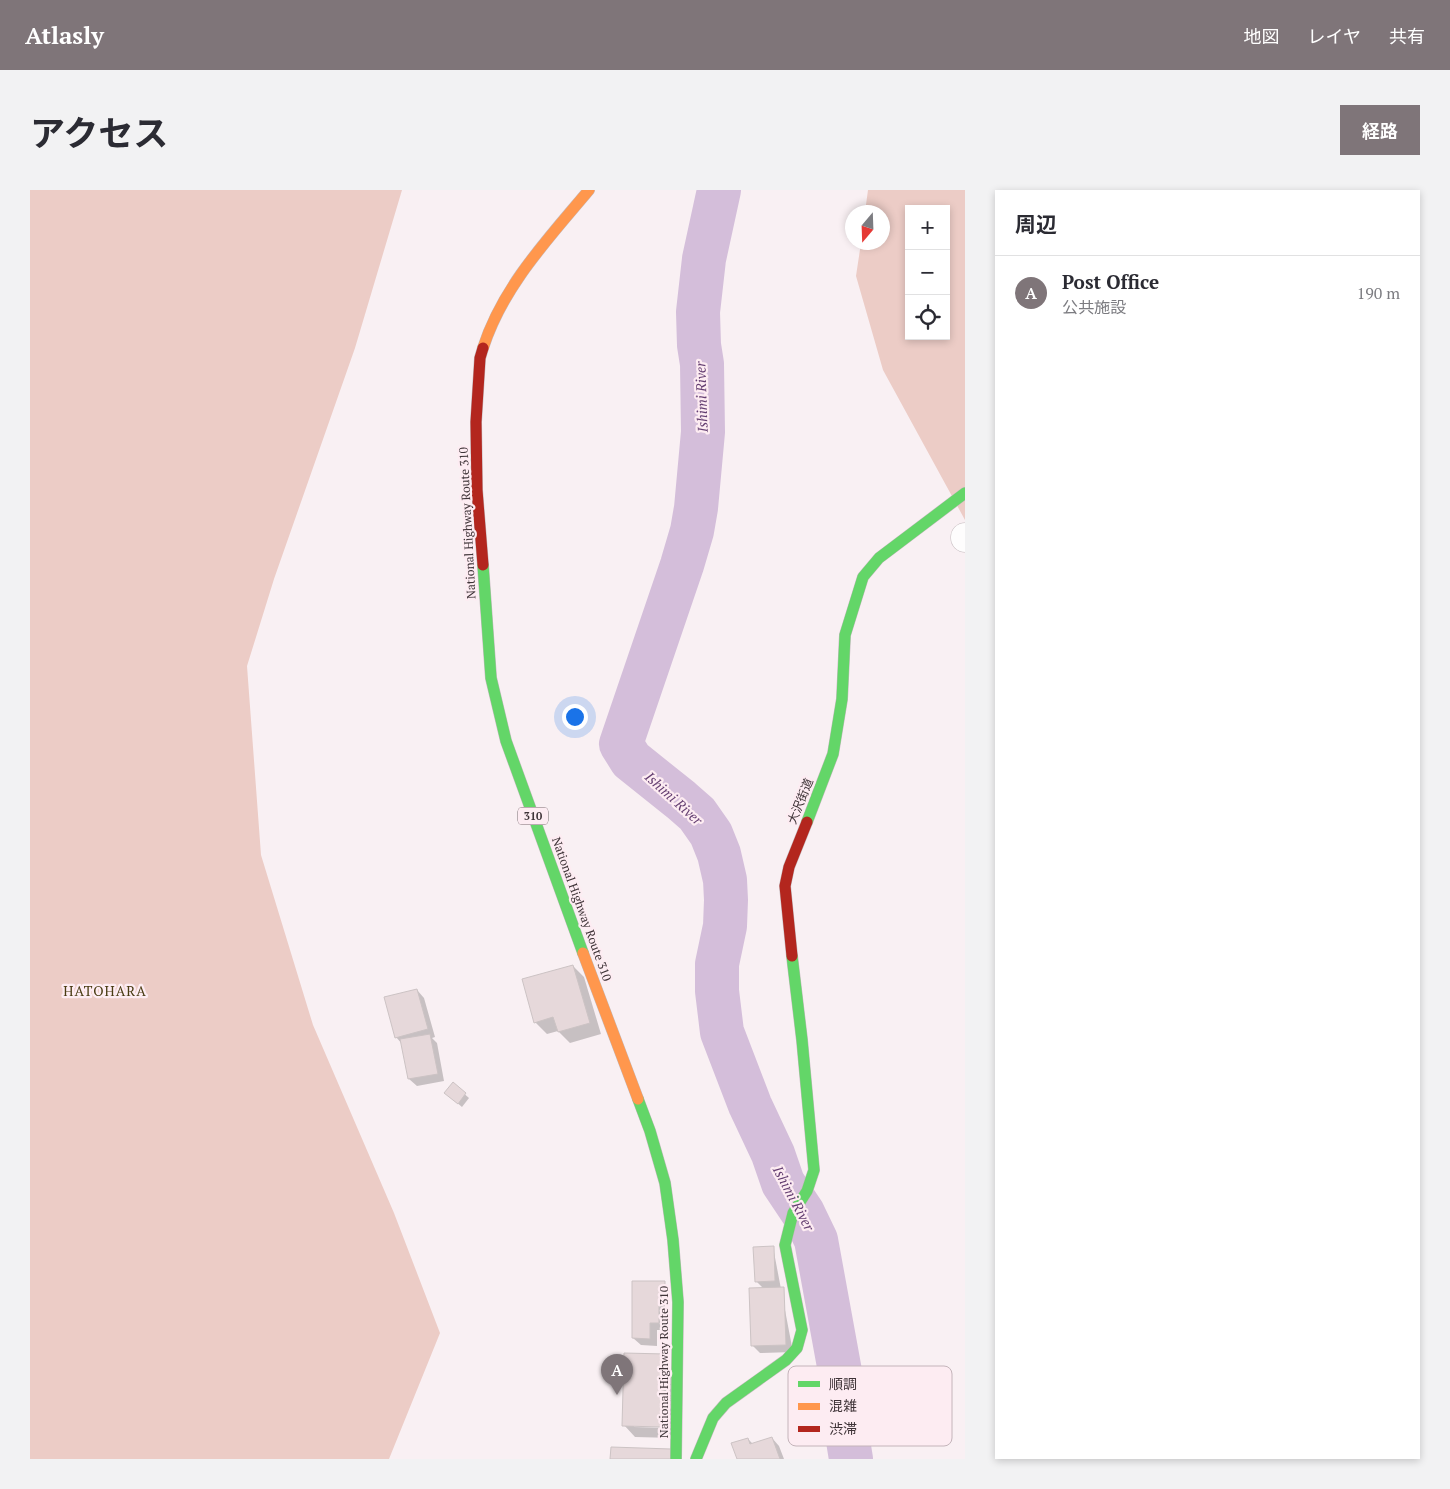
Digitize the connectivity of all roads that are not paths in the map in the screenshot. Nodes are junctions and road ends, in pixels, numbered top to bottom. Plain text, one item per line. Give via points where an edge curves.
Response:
1 (590, 190) edge
2 (965, 492) edge
3 (676, 1459) edge
4 (696, 1459) edge

1 - 3 main road, National Highway Route 310 / 310 via 529,260 499,308 487,336 480,358 476,422 477,490 491,678 506,741 650,1131 665,1183 678,1302
2 - 4 main road, 大沢街道 via 878,558 863,577 845,635 842,699 833,754 785,886 814,1170 807,1191 794,1213 785,1244 802,1330 797,1348 786,1360 726,1403 713,1418

